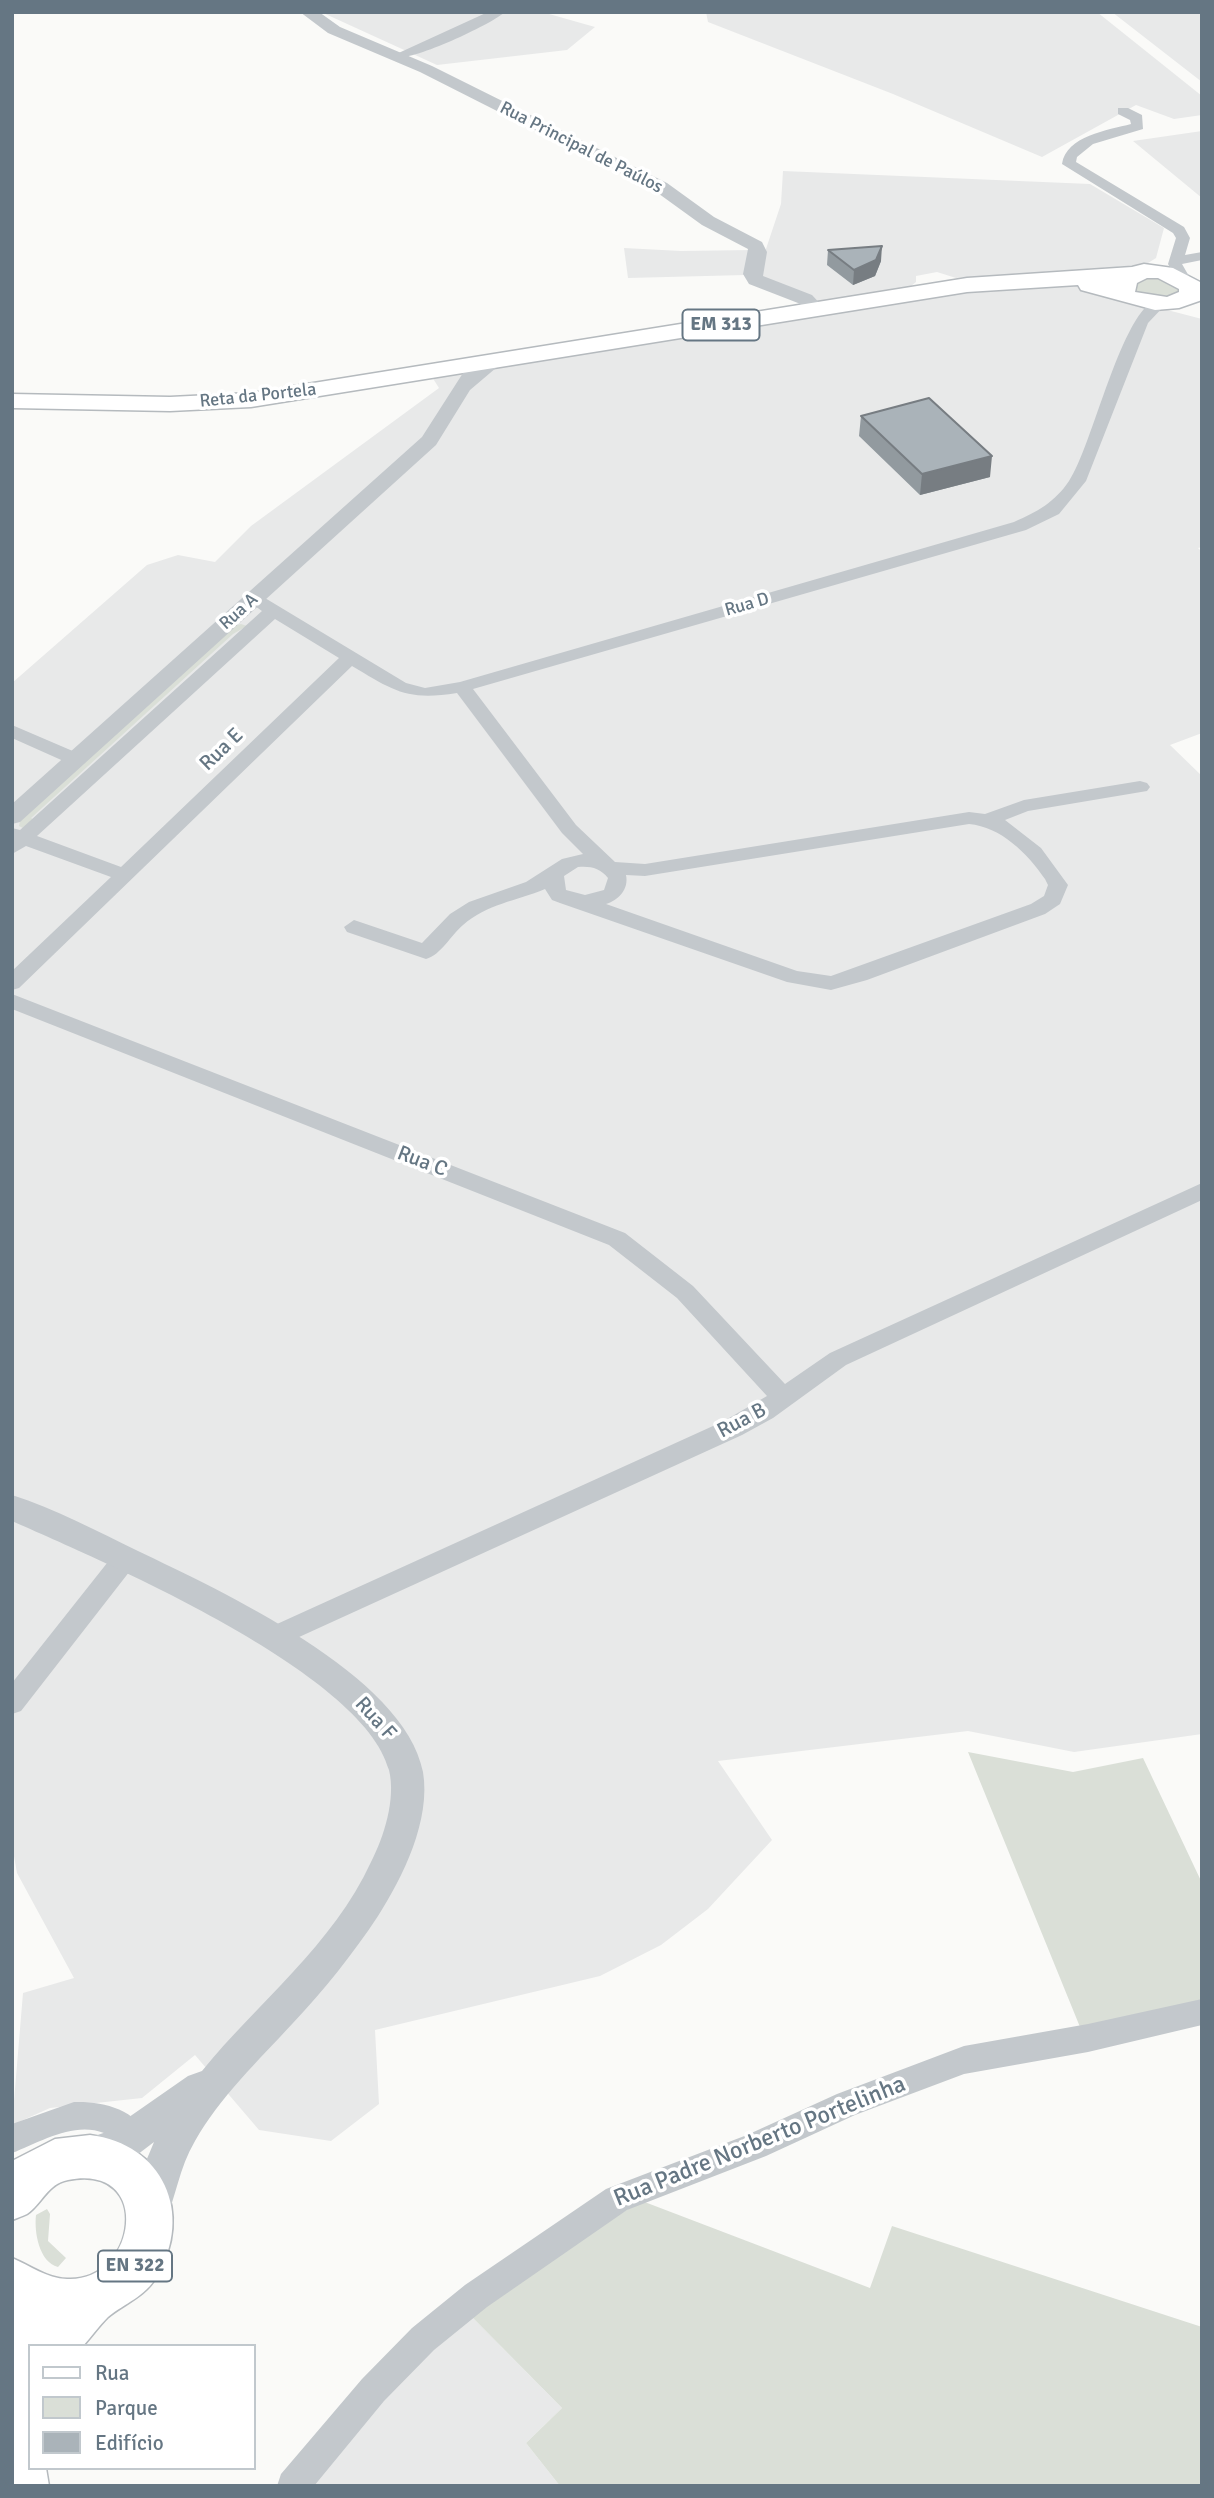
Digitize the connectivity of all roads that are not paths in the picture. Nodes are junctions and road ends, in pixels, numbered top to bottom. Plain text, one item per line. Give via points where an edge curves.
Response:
1 (307, 12) edge
2 (497, 12) edge
3 (399, 56) junction
4 (1123, 111) dead end
5 (1167, 223) junction
6 (1202, 256) edge
7 (1165, 291) edge
8 (816, 309) junction
9 (452, 381) junction
10 (12, 401) edge
11 (254, 599) junction
12 (273, 611) junction
13 (351, 657) junction
14 (462, 687) junction
15 (12, 731) edge
16 (75, 758) junction
17 (1140, 787) dead end
18 (988, 820) junction
19 (569, 829) junction
20 (15, 834) edge
21 (124, 875) junction
22 (611, 877) junction
23 (563, 884) junction
24 (618, 916) junction
25 (354, 927) dead end
26 (12, 983) edge
27 (12, 1001) edge
28 (1202, 1191) edge
29 (783, 1398) junction
30 (12, 1507) edge
31 (124, 1560) junction
32 (275, 1637) junction
33 (12, 1703) edge
34 (1202, 2012) edge
35 (223, 2071) junction
36 (133, 2137) junction
37 (88, 2156) junction
38 (17, 2174) edge
39 (150, 2212) junction
40 (12, 2282) edge
41 (12, 2288) edge
42 (91, 2301) junction
43 (52, 2344) edge
44 (26, 2390) edge
45 (24, 2486) edge
46 (293, 2486) edge

1 - 3 street, Rua Principal de Paúlos via 334,30
2 - 3 street
3 - 8 street, Rua Principal de Paúlos via 671,193 708,221 756,246 752,274 756,280 805,299
4 - 5 street via 1139,120 1136,128 1079,146 1069,156 1069,163
5 - 7 street, Rua D
5 - 7 street via 1183,236
6 - 7 street
7 - 8 main road, EM 313 via 1059,281 976,284
7 - 14 street, Rua D via 1080,476 1065,499 1047,514 1020,526
8 - 9 main road, Reta da Portela / EM 313 via 498,362
9 - 10 main road, Reta da Portela / EM 313 via 233,401
9 - 11 street, Rua A via 448,414 429,441
11 - 12 street, Rua D
11 - 16 street, Rua A
12 - 13 street, Rua D
12 - 20 street
13 - 14 street, Rua D via 407,690 433,693
13 - 21 street, Rua E
14 - 19 street
15 - 16 street
16 - 20 street, Rua A
17 - 18 street via 1024,806
18 - 22 street via 950,820
18 - 24 street via 1007,829 1052,873 1058,885 1053,899 1030,912 845,980 823,983 802,979
19 - 22 street
19 - 23 street via 571,849
20 - 21 street
21 - 26 street, Rua E
22 - 23 street via 585,860
22 - 23 street via 596,901
22 - 24 street
23 - 24 street
23 - 25 street via 491,899 468,910 426,952
27 - 29 street, Rua C via 617,1238 678,1284
28 - 29 street, Rua B via 838,1359
29 - 32 street, Rua B via 733,1428
30 - 31 street, Rua F
31 - 32 street, Rua F
31 - 33 street
32 - 35 street, Rua F via 338,1682 389,1730 403,1756 405,1805 384,1872 356,1918 306,1984
34 - 46 street, Rua Padre Norberto Portelinha via 964,2060 617,2199 440,2324 373,2390
35 - 36 street
35 - 39 street via 169,2151 155,2182
36 - 37 street
36 - 38 street via 114,2121 84,2115 54,2120
37 - 38 main road
37 - 39 main road, EN 322 via 111,2160 130,2172 144,2190
39 - 42 main road, EN 322 via 150,2234 143,2255 112,2290
40 - 42 main road, EN 322 via 26,2295 46,2303
41 - 44 main road
42 - 43 main road, EN 322
44 - 45 main road via 19,2455

